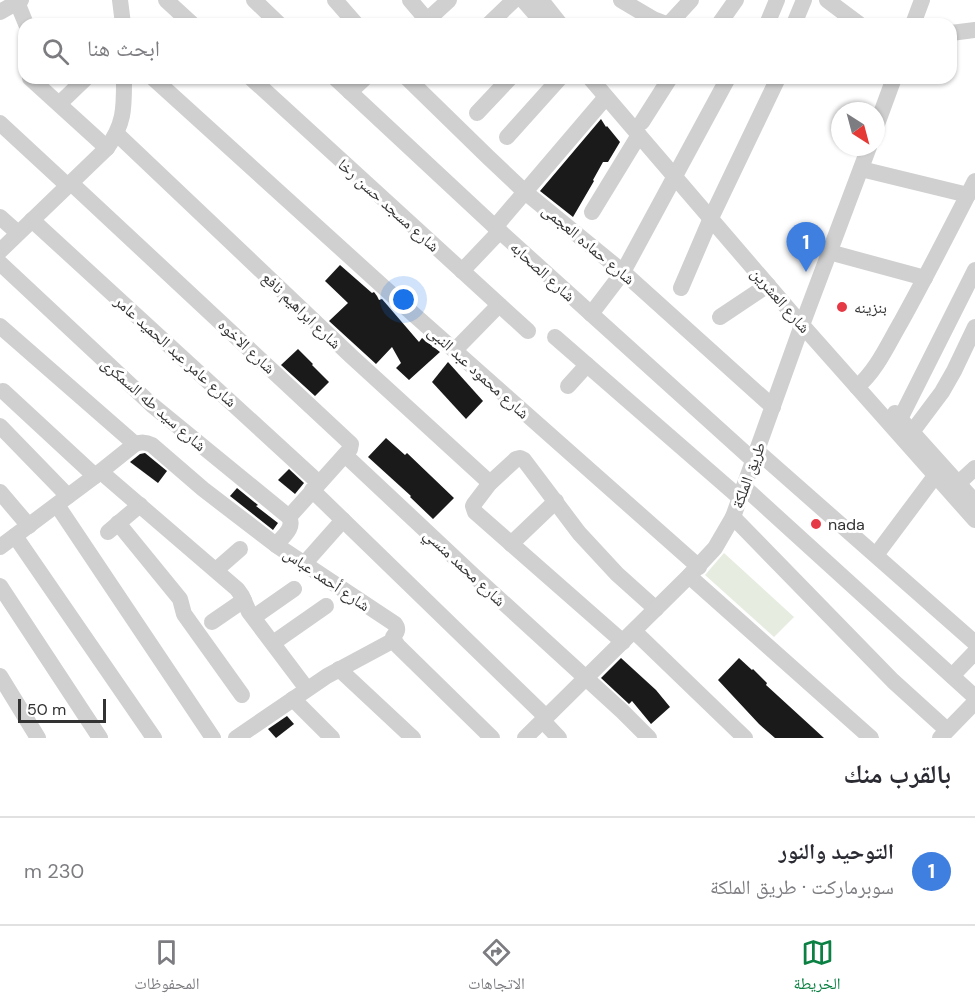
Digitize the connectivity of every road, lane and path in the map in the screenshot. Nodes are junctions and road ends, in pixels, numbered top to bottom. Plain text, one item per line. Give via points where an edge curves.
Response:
1 (120, 0) edge
2 (166, 0) edge
3 (254, 0) edge
4 (335, 0) edge
5 (410, 0) edge
6 (449, 0) edge
7 (514, 0) edge
8 (523, 0) edge
9 (541, 0) edge
10 (691, 0) edge
11 (736, 0) edge
12 (777, 0) edge
13 (804, 0) edge
14 (827, 0) edge
15 (19, 1) edge
16 (631, 2) edge
17 (918, 2) edge
18 (0, 12) edge
19 (24, 18) edge
20 (122, 18) edge
21 (186, 18) edge
22 (273, 18) edge
23 (351, 18) edge
24 (422, 18) edge
25 (429, 18) edge
26 (495, 18) edge
27 (539, 18) edge
28 (555, 18) edge
29 (652, 18) edge
30 (666, 18) edge
31 (723, 18) edge
32 (770, 18) edge
33 (796, 18) edge
34 (846, 18) edge
35 (914, 18) edge
36 (975, 30) edge
37 (957, 32) edge
38 (37, 84) edge
39 (80, 84) edge
40 (124, 84) edge
41 (160, 84) edge
42 (258, 84) edge
43 (341, 84) edge
44 (359, 84) edge
45 (413, 84) edge
46 (504, 84) edge
47 (555, 84) edge
48 (603, 84) edge
49 (607, 84) edge
50 (667, 84) edge
51 (725, 84) edge
52 (775, 84) edge
53 (892, 84) edge
54 (350, 92) junction
55 (606, 97) junction
56 (885, 103) edge
57 (59, 104) junction
58 (477, 113) dead end
59 (0, 123) edge
60 (641, 129) junction
61 (117, 134) junction
62 (507, 137) dead end
63 (107, 148) junction
64 (866, 156) edge
65 (861, 169) junction
66 (678, 172) junction
67 (69, 184) junction
68 (971, 188) edge
69 (525, 192) junction
70 (592, 212) dead end
71 (713, 213) junction
72 (0, 217) edge
73 (32, 220) junction
74 (497, 229) junction
75 (18, 233) junction
76 (0, 251) edge
77 (829, 252) junction
78 (0, 263) edge
79 (975, 270) edge
80 (462, 271) junction
81 (623, 272) junction
82 (925, 278) junction
83 (768, 285) junction
84 (681, 288) dead end
85 (499, 305) junction
86 (591, 314) junction
87 (720, 317) dead end
88 (804, 319) junction
89 (0, 326) edge
90 (975, 327) edge
91 (528, 332) dead end
92 (555, 337) dead end
93 (455, 350) junction
94 (587, 365) junction
95 (861, 384) junction
96 (568, 386) dead end
97 (3, 391) dead end
98 (773, 407) junction
99 (900, 419) junction
100 (0, 426) edge
101 (912, 432) junction
102 (135, 444) junction
103 (345, 454) junction
104 (755, 456) junction
105 (975, 468) edge
106 (98, 474) junction
107 (935, 476) junction
108 (490, 483) junction
109 (316, 486) junction
110 (954, 488) junction
111 (0, 492) edge
112 (742, 492) junction
113 (63, 501) junction
114 (556, 501) junction
115 (975, 502) edge
116 (140, 505) junction
117 (289, 517) junction
118 (733, 517) junction
119 (343, 520) junction
120 (975, 520) edge
121 (22, 531) junction
122 (511, 544) junction
123 (276, 545) junction
124 (0, 547) edge
125 (240, 549) dead end
126 (876, 555) junction
127 (304, 564) junction
128 (216, 570) junction
129 (694, 572) junction
130 (0, 586) edge
131 (294, 589) dead end
132 (244, 600) junction
133 (326, 606) dead end
134 (656, 609) junction
135 (254, 617) junction
136 (212, 622) dead end
137 (628, 636) junction
138 (394, 640) junction
139 (273, 643) junction
140 (975, 643) edge
141 (975, 652) edge
142 (339, 669) junction
143 (0, 676) edge
144 (952, 676) junction
145 (585, 678) junction
146 (307, 689) junction
147 (242, 696) dead end
148 (975, 697) edge
149 (293, 699) junction
150 (975, 702) edge
151 (544, 719) junction
152 (943, 734) edge
153 (38, 738) edge
154 (100, 738) edge
155 (154, 738) edge
156 (213, 738) edge
157 (236, 738) edge
158 (332, 738) edge
159 (414, 738) edge
160 (492, 738) edge
161 (525, 738) edge
162 (560, 738) edge
163 (649, 738) edge
164 (745, 738) edge
165 (871, 738) edge

1 - 20 street
2 - 21 street
3 - 22 street
4 - 23 street
5 - 24 street
6 - 25 street
7 - 26 street
8 - 27 street
9 - 28 street
10 - 30 street
11 - 31 street
12 - 32 street
13 - 33 street
14 - 34 street
15 - 18 street
15 - 19 street
16 - 29 street
17 - 35 street
36 - 37 street
38 - 57 street
39 - 57 street
40 - 61 street
41 - 93 street, شارع محمود عبد النبى
42 - 80 street, شارع مسجد حسن رخا
43 - 54 street, شارع الصحابه
44 - 54 street
45 - 69 street, شارع حماده العجمى
46 - 58 street
47 - 62 street
48 - 55 street, شارع العشرين
49 - 60 street, شارع العشرين
50 - 60 street
51 - 66 street
52 - 71 street
53 - 56 street
54 - 74 street, شارع الصحابه
55 - 60 street, شارع العشرين
55 - 69 street
57 - 63 street
59 - 67 street
60 - 66 street, شارع العشرين
60 - 70 street
61 - 63 street
61 - 108 street, شارع ابراهيم نافع
63 - 67 street
64 - 65 street, طريق الملكة
65 - 68 street
65 - 77 street, طريق الملكة
66 - 71 street, شارع العشرين
66 - 81 street
67 - 73 street
67 - 103 street, شارع الاخوه via 350,442
68 - 82 street
69 - 74 street
69 - 81 street, شارع حماده العجمى
71 - 83 street, شارع العشرين
71 - 84 street
71 - 88 street, شارع العشرين
72 - 75 street
73 - 75 street
73 - 109 street, شارع عامر عبد الحميد عامر
74 - 80 street
74 - 86 street, شارع الصحابه
75 - 76 street
77 - 82 street
77 - 88 street, طريق الملكة
78 - 117 street, شارع سيد طه السمكرى via 152,405
79 - 99 street
80 - 85 street, شارع مسجد حسن رخا
81 - 86 street
81 - 98 street, شارع حماده العجمى
82 - 95 street via 877,364
83 - 87 street
83 - 88 street, شارع العشرين
85 - 91 street, شارع مسجد حسن رخا
85 - 93 street
86 - 104 street, شارع الصحابه
88 - 95 street, شارع العشرين
88 - 98 street, طريق الملكة
89 - 102 street
90 - 101 street via 942,392
92 - 94 street
93 - 129 street, شارع محمود عبد النبى
94 - 96 street
94 - 112 street
95 - 99 street, شارع العشرين
95 - 107 street, شارع العشرين
97 - 106 street
98 - 104 street, طريق الملكة
99 - 101 street, شارع العشرين
100 - 113 street
101 - 110 street, شارع العشرين
102 - 106 street
102 - 123 street, شارع أحمد عباس via 152,445
103 - 109 street
103 - 145 street, شارع محمد منسي
104 - 112 street, طريق الملكة
104 - 126 street, شارع الصحابه
105 - 110 street
106 - 113 street
106 - 116 street
107 - 110 street, شارع العشرين
107 - 126 street
108 - 114 street via 520,458
108 - 122 street via 473,509
109 - 117 street
109 - 119 street, شارع عامر عبد الحميد عامر
110 - 115 street, شارع العشرين
110 - 120 street, شارع العشرين
111 - 121 street
112 - 118 street, طريق الملكة
112 - 144 street
113 - 121 street
113 - 156 street
114 - 122 street
114 - 134 street via 597,554
116 - 128 street
116 - 147 street via 113,527 180,599 184,614
117 - 123 street via 291,527
118 - 129 street, طريق الملكة via 715,548
118 - 152 street
119 - 127 street
119 - 151 street, شارع عامر عبد الحميد عامر
121 - 124 street
121 - 155 street
122 - 137 street
123 - 127 street, شارع أحمد عباس
125 - 128 street
126 - 140 street, شارع الصحابه
127 - 138 street, شارع أحمد عباس via 395,624
128 - 132 street
129 - 134 street, طريق الملكة
129 - 165 street, شارع محمود عبد النبى
130 - 154 street
131 - 135 street
132 - 135 street
132 - 136 street
133 - 139 street
134 - 137 street, طريق الملكة
135 - 139 street
137 - 145 street, طريق الملكة
137 - 164 street
138 - 142 street
138 - 160 street, شارع أحمد عباس
139 - 146 street
141 - 144 street
142 - 146 street
142 - 159 street
143 - 153 street
144 - 148 street
145 - 151 street, طريق الملكة
145 - 163 street, شارع محمد منسي
146 - 149 street
149 - 157 street
149 - 158 street
150 - 152 street
151 - 161 street, طريق الملكة
151 - 162 street, شارع عامر عبد الحميد عامر

